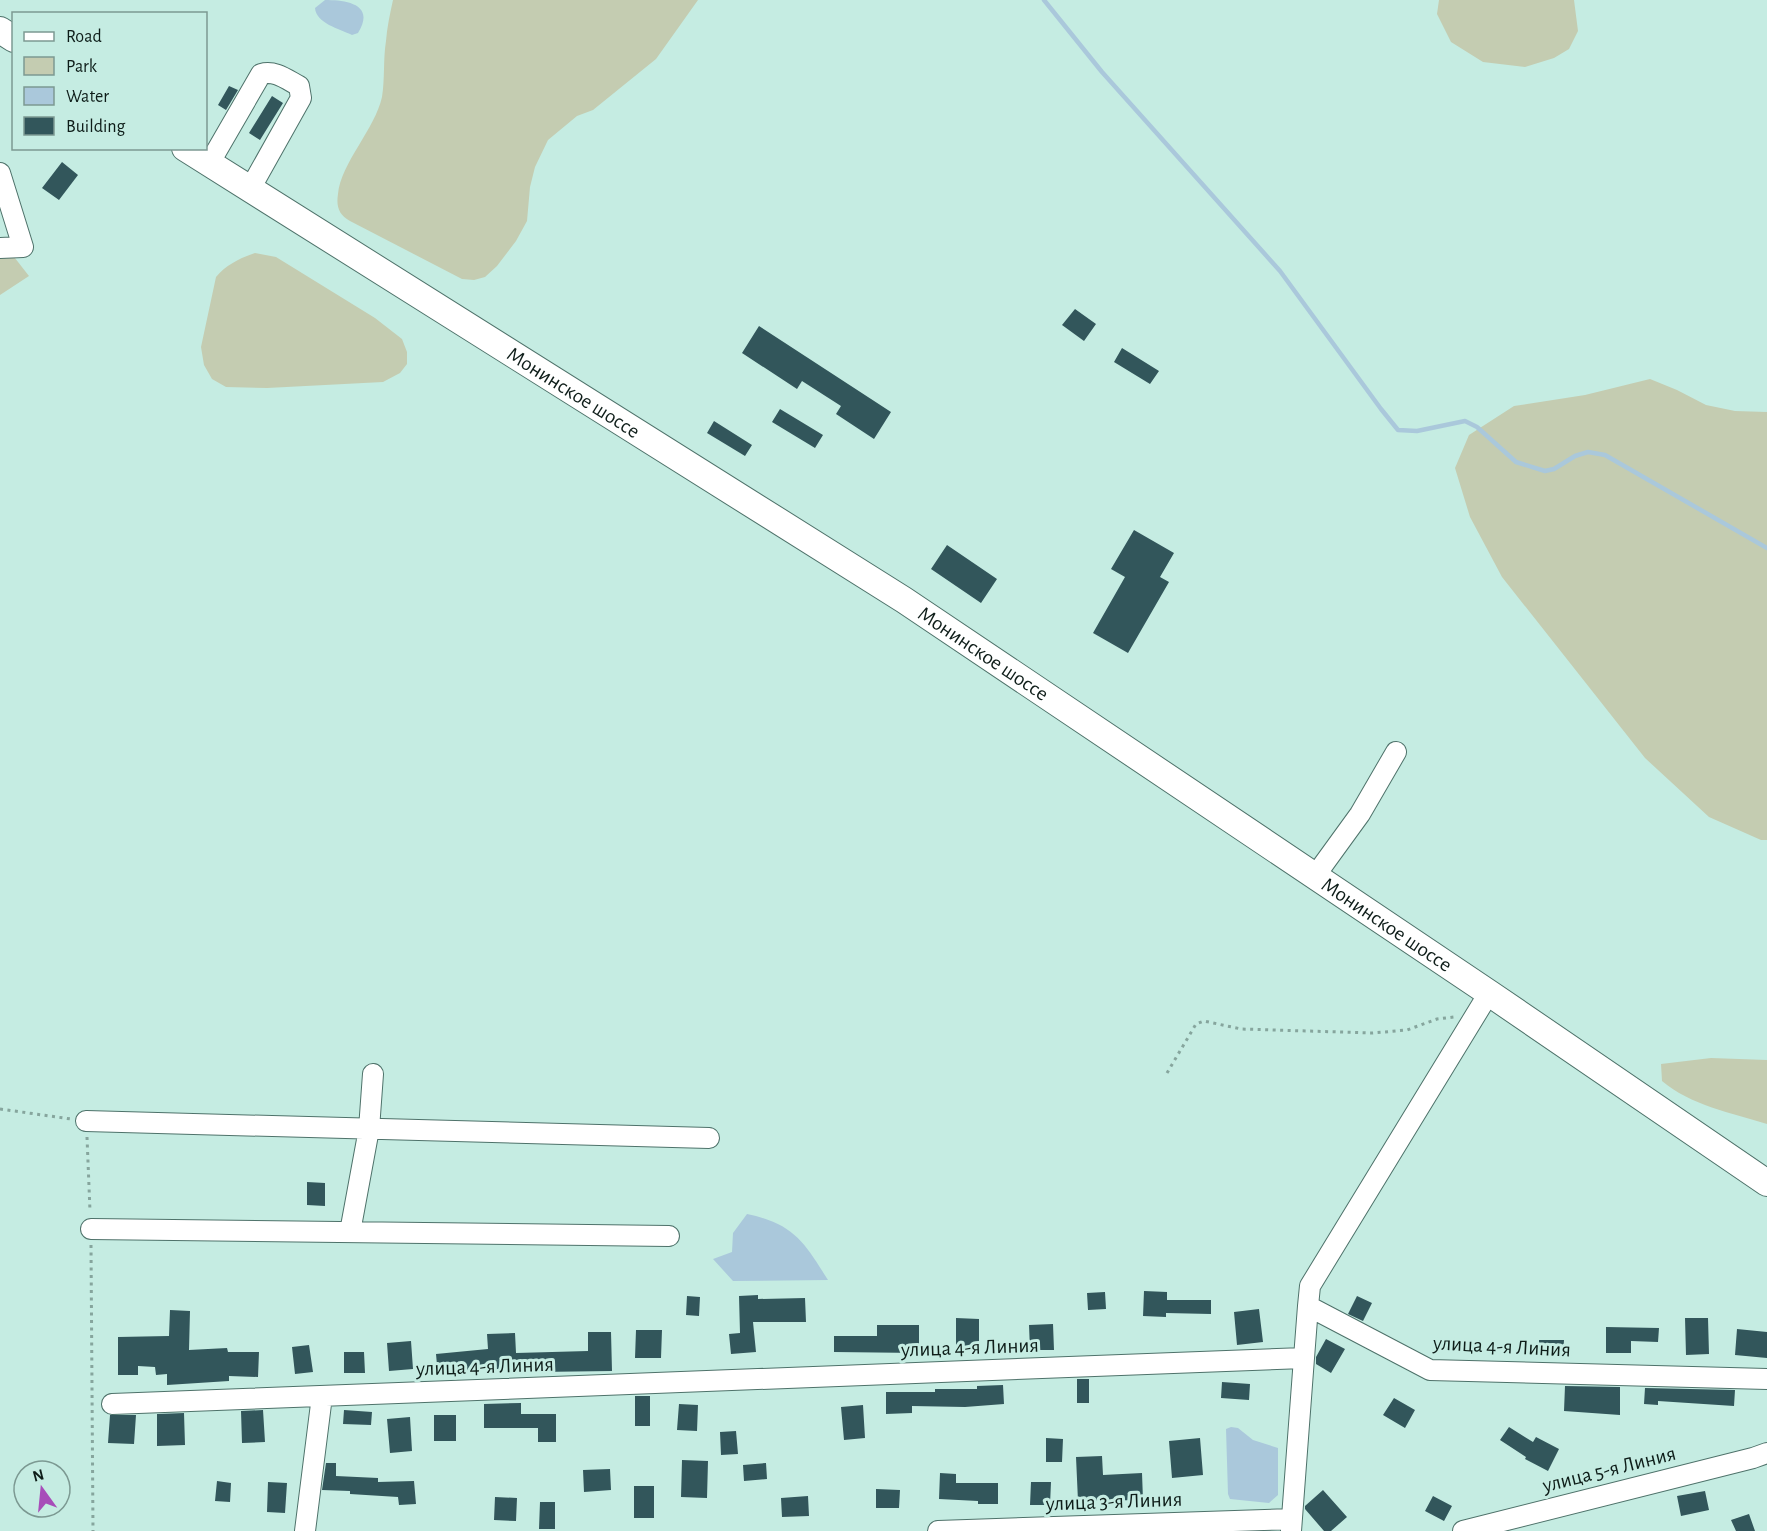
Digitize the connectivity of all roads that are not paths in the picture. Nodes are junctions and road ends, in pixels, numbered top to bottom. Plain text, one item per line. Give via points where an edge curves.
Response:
1 (188, 150) edge
2 (209, 164) junction
3 (0, 173) edge
4 (250, 189) junction
5 (0, 248) edge
6 (1396, 752) dead end
7 (1315, 876) junction
8 (1483, 1003) junction
9 (373, 1074) dead end
10 (86, 1121) road end
11 (369, 1129) junction
12 (709, 1138) dead end
13 (1767, 1183) edge
14 (91, 1229) road end
15 (350, 1232) junction
16 (669, 1236) dead end
17 (1308, 1306) junction
18 (1304, 1358) junction
19 (1767, 1379) edge
20 (322, 1396) junction
21 (112, 1404) dead end
22 (1767, 1452) edge
23 (1291, 1525) edge
24 (305, 1531) edge
25 (938, 1531) edge
26 (1463, 1531) edge

1 - 2 main road, Монинское шоссе
2 - 4 main road, Монинское шоссе
2 - 4 street via 261,74 274,73 298,86 301,98
3 - 5 street via 23,247
4 - 7 main road, Монинское шоссе via 904,600
6 - 7 street via 1360,814
7 - 8 main road, Монинское шоссе
8 - 13 main road, Монинское шоссе
8 - 17 street via 1310,1286
9 - 11 street
10 - 11 street
11 - 12 street
11 - 15 street
14 - 15 street
15 - 16 street
17 - 18 street
17 - 19 street, улица 4-я Линия via 1430,1370
18 - 20 street, улица 4-я Линия
18 - 23 street
20 - 21 street, улица 4-я Линия
20 - 24 street
22 - 26 street, улица 5-я Линия
23 - 25 street, улица 3-я Линия

